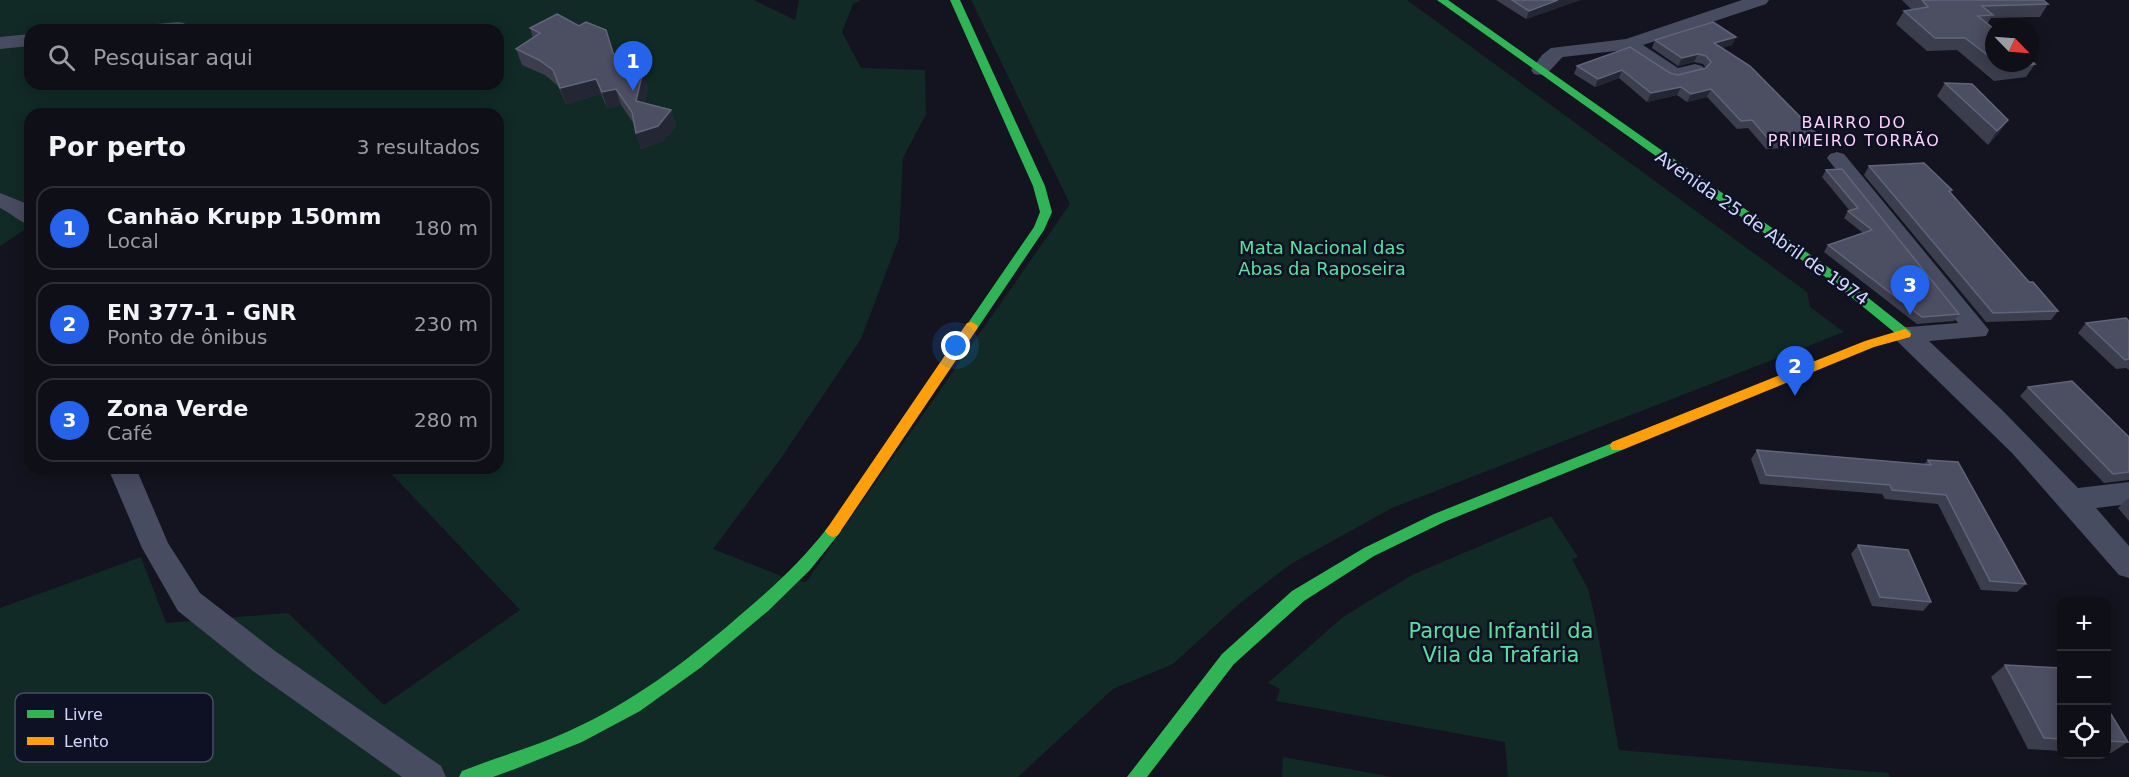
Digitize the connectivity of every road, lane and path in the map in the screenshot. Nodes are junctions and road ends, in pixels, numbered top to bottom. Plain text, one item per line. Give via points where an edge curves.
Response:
1 (955, 0) edge
2 (1442, 0) edge
3 (1760, 0) edge
4 (24, 41) edge
5 (0, 43) edge
6 (1628, 44) junction
7 (1541, 70) junction
8 (1695, 70) edge
9 (1837, 158) dead end
10 (0, 200) edge
11 (24, 212) edge
12 (1905, 334) junction
13 (125, 474) edge
14 (2129, 493) edge
15 (2074, 500) junction
16 (2129, 566) edge
17 (429, 777) edge
18 (468, 777) edge
19 (1136, 777) edge

1 - 18 main road via 1039,186 1046,212 1040,227 816,555 791,580 643,700 591,729
2 - 7 main road, Avenida 25 de Abril de 1974
3 - 6 street
4 - 5 street
6 - 7 street via 1558,52
6 - 8 street via 1675,75
7 - 12 main road, Avenida 25 de Abril de 1974 via 1838,280
9 - 12 street via 1977,330
10 - 11 street
12 - 15 street, Avenida 25 de Abril de 1974
12 - 19 main road via 1870,344 1439,518 1369,552 1298,596 1228,659
13 - 17 street via 156,548 189,602 264,661
14 - 15 street
15 - 16 street, Avenida 25 de Abril de 1974

